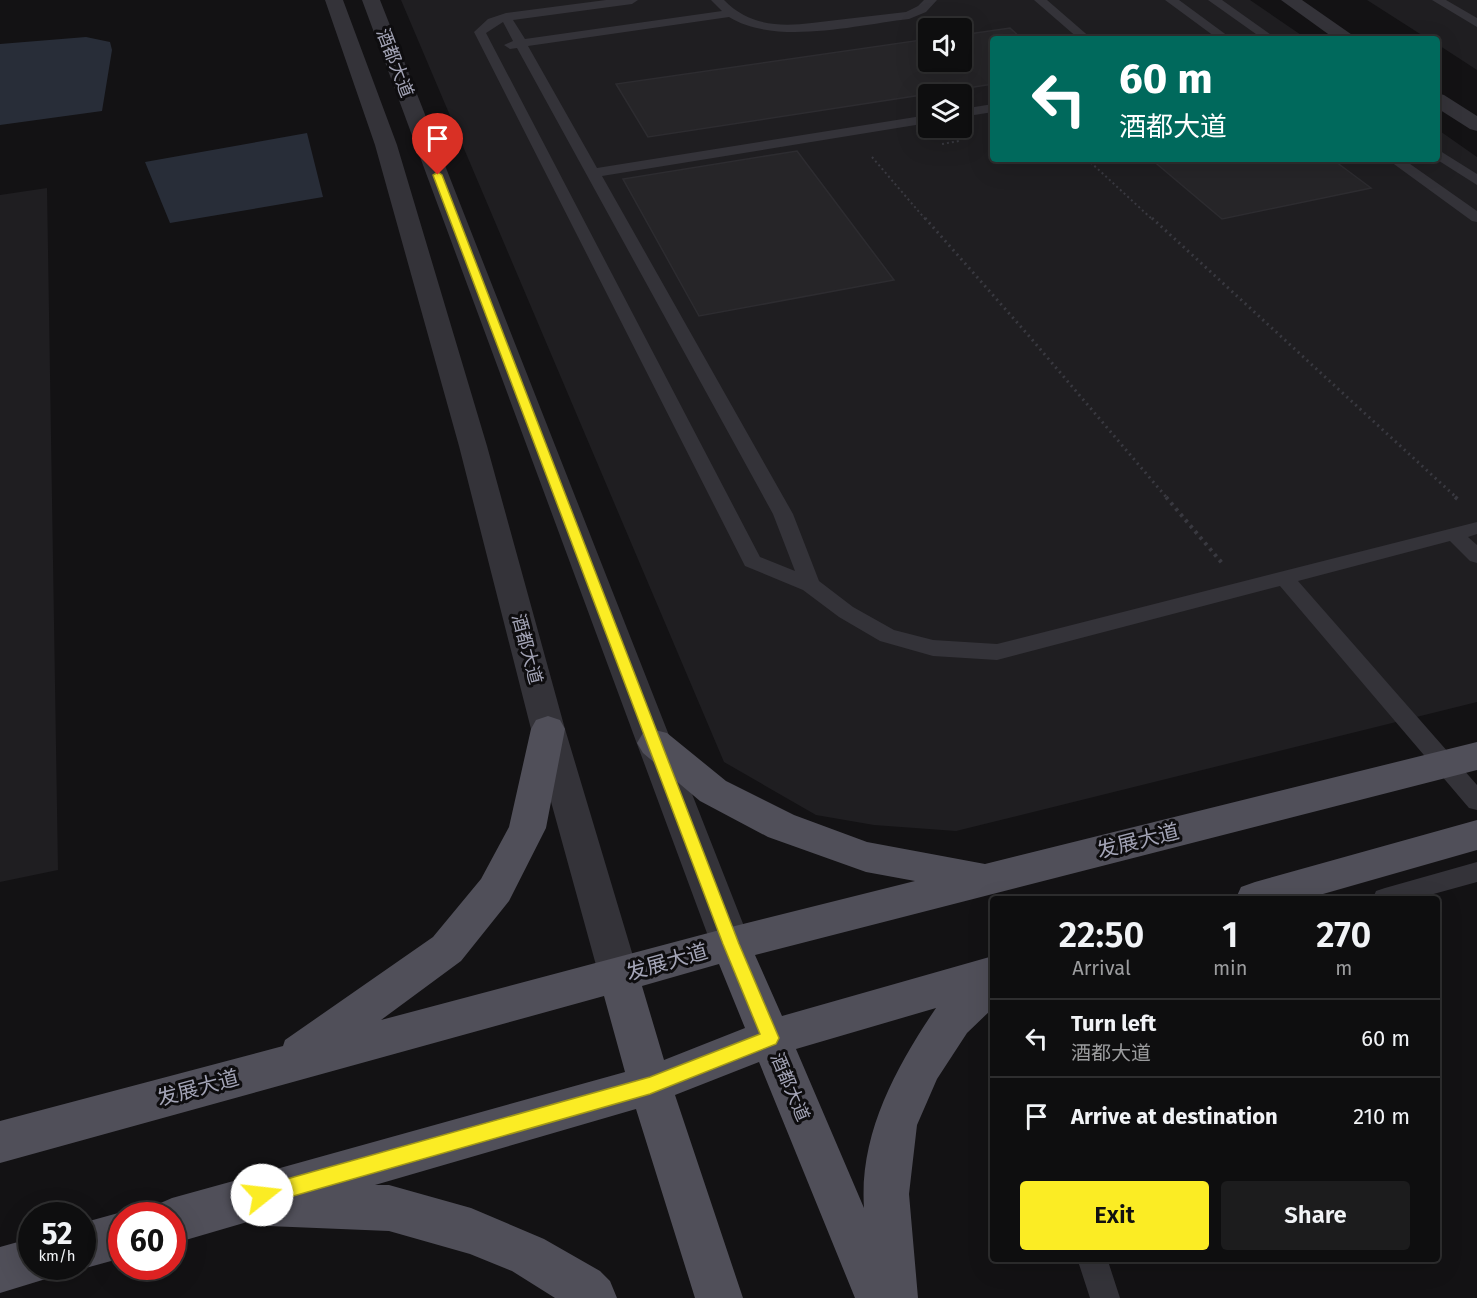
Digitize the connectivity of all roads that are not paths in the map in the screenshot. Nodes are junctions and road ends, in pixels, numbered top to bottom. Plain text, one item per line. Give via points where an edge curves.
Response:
1 (334, 0) edge
2 (371, 0) edge
3 (632, 0) edge
4 (717, 0) edge
5 (931, 0) edge
6 (1040, 0) edge
7 (1171, 0) edge
8 (1214, 0) edge
9 (1290, 0) edge
10 (1438, 0) edge
11 (728, 14) junction
12 (506, 17) junction
13 (1477, 23) edge
14 (1082, 36) edge
15 (1222, 36) edge
16 (1267, 36) edge
17 (1344, 36) edge
18 (521, 43) junction
19 (488, 48) junction
20 (1440, 101) edge
21 (990, 108) edge
22 (972, 111) edge
23 (918, 121) edge
24 (1477, 125) edge
25 (1440, 155) edge
26 (1398, 162) edge
27 (593, 173) junction
28 (1477, 181) edge
29 (1477, 218) edge
30 (1477, 528) edge
31 (1454, 534) junction
32 (1477, 556) edge
33 (1284, 578) junction
34 (810, 585) junction
35 (548, 729) junction
36 (655, 743) junction
37 (1461, 760) edge
38 (1477, 801) edge
39 (1477, 835) edge
40 (1477, 872) edge
41 (987, 879) junction
42 (1262, 896) edge
43 (1392, 896) edge
44 (731, 944) junction
45 (619, 975) junction
46 (990, 975) edge
47 (990, 984) edge
48 (770, 1038) junction
49 (286, 1065) junction
50 (650, 1085) junction
51 (0, 1142) edge
52 (239, 1202) junction
53 (186, 1217) edge
54 (1093, 1262) edge
55 (18, 1265) edge
56 (0, 1270) edge
57 (593, 1298) edge
58 (719, 1298) edge
59 (879, 1298) edge
60 (894, 1298) edge
61 (1106, 1298) edge

1 - 35 street, 酒都大道 via 392,167 473,446
2 - 36 street, 酒都大道
3 - 12 lane
4 - 11 lane
5 - 11 lane via 909,15 788,30 768,29
6 - 14 lane
7 - 15 lane
8 - 16 lane
9 - 17 street
10 - 13 lane
11 - 18 lane
12 - 18 lane
12 - 19 lane via 480,32
18 - 19 lane
18 - 27 lane
19 - 34 lane via 752,561
20 - 24 street
21 - 22 lane
23 - 27 lane
25 - 28 lane
26 - 29 lane
27 - 34 lane via 783,514
30 - 31 lane
31 - 32 lane
31 - 33 lane
33 - 34 lane via 997,652 933,648 887,636
33 - 37 lane
35 - 45 street, 酒都大道
35 - 49 main road via 527,828 495,890 447,949
36 - 41 main road via 713,791 781,826 866,857
36 - 44 street, 酒都大道
37 - 38 lane
37 - 41 main road, 发展大道
39 - 42 main road
40 - 43 lane
41 - 44 main road, 发展大道
44 - 45 main road, 发展大道
44 - 48 main road, 酒都大道
45 - 49 main road, 发展大道
45 - 50 main road, 酒都大道
46 - 48 main road
47 - 60 main road via 952,1020 921,1066 895,1125 886,1194
48 - 50 main road
48 - 59 main road, 酒都大道
49 - 51 main road, 发展大道
50 - 52 main road
50 - 58 main road, 酒都大道
52 - 53 main road
52 - 57 main road via 389,1208 471,1231 528,1255
54 - 61 lane
55 - 56 main road

